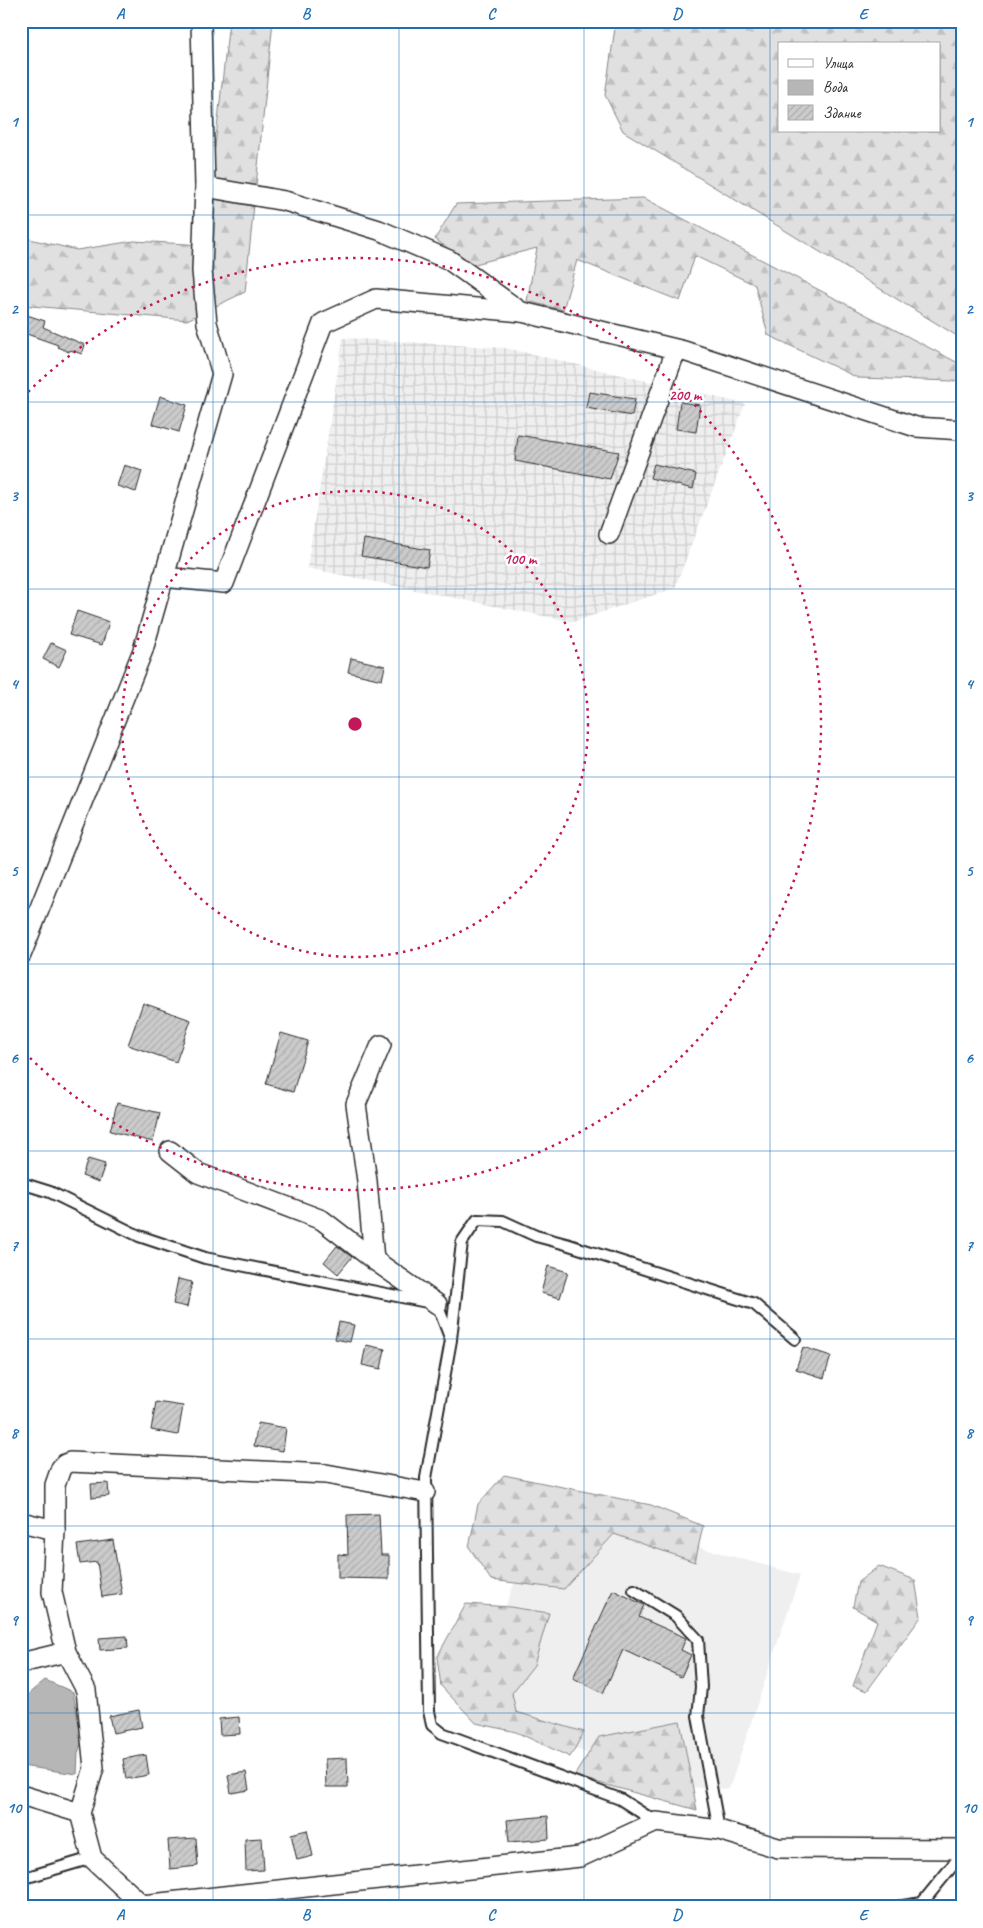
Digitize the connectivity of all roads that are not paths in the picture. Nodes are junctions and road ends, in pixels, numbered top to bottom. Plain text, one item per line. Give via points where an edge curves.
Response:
1 (201, 21) edge
2 (204, 187) junction
3 (522, 312) junction
4 (676, 350) junction
5 (962, 430) edge
6 (609, 534) dead end
7 (164, 577) junction
8 (21, 955) edge
9 (381, 1045) dead end
10 (170, 1151) dead end
11 (21, 1183) edge
12 (374, 1260) junction
13 (437, 1304) junction
14 (795, 1339) dead end
15 (451, 1340) junction
16 (425, 1492) junction
17 (21, 1522) edge
18 (55, 1530) junction
19 (634, 1590) dead end
20 (66, 1652) junction
21 (21, 1663) edge
22 (21, 1795) edge
23 (80, 1812) junction
24 (656, 1822) junction
25 (719, 1830) junction
26 (962, 1849) edge
27 (962, 1854) edge
28 (92, 1858) junction
29 (21, 1879) edge
30 (896, 1907) edge

1 - 2 street
2 - 3 street via 285,201 379,230 449,260
2 - 7 street via 202,271 207,323 222,374
3 - 4 street
3 - 7 street via 376,299 323,323 224,583
4 - 5 street via 916,427
4 - 6 street
7 - 8 street via 142,650
9 - 12 street via 356,1104
10 - 12 street via 198,1173 322,1220
11 - 13 lane via 50,1192 139,1236 205,1258
12 - 13 street
13 - 15 lane
14 - 15 lane via 754,1304 536,1236 503,1221 477,1220 462,1242
15 - 16 lane
16 - 18 street via 326,1474 70,1462 61,1468 55,1485
16 - 24 lane via 429,1711 432,1725 442,1733 620,1799
17 - 18 street
18 - 20 street via 52,1592
19 - 25 lane via 676,1616 698,1640 701,1687 698,1716
20 - 21 street
20 - 23 street via 86,1690 94,1768
22 - 23 street
23 - 28 street
24 - 25 street
24 - 28 street via 580,1856 142,1905
25 - 26 street via 778,1848
27 - 30 lane via 922,1903
28 - 29 lane

